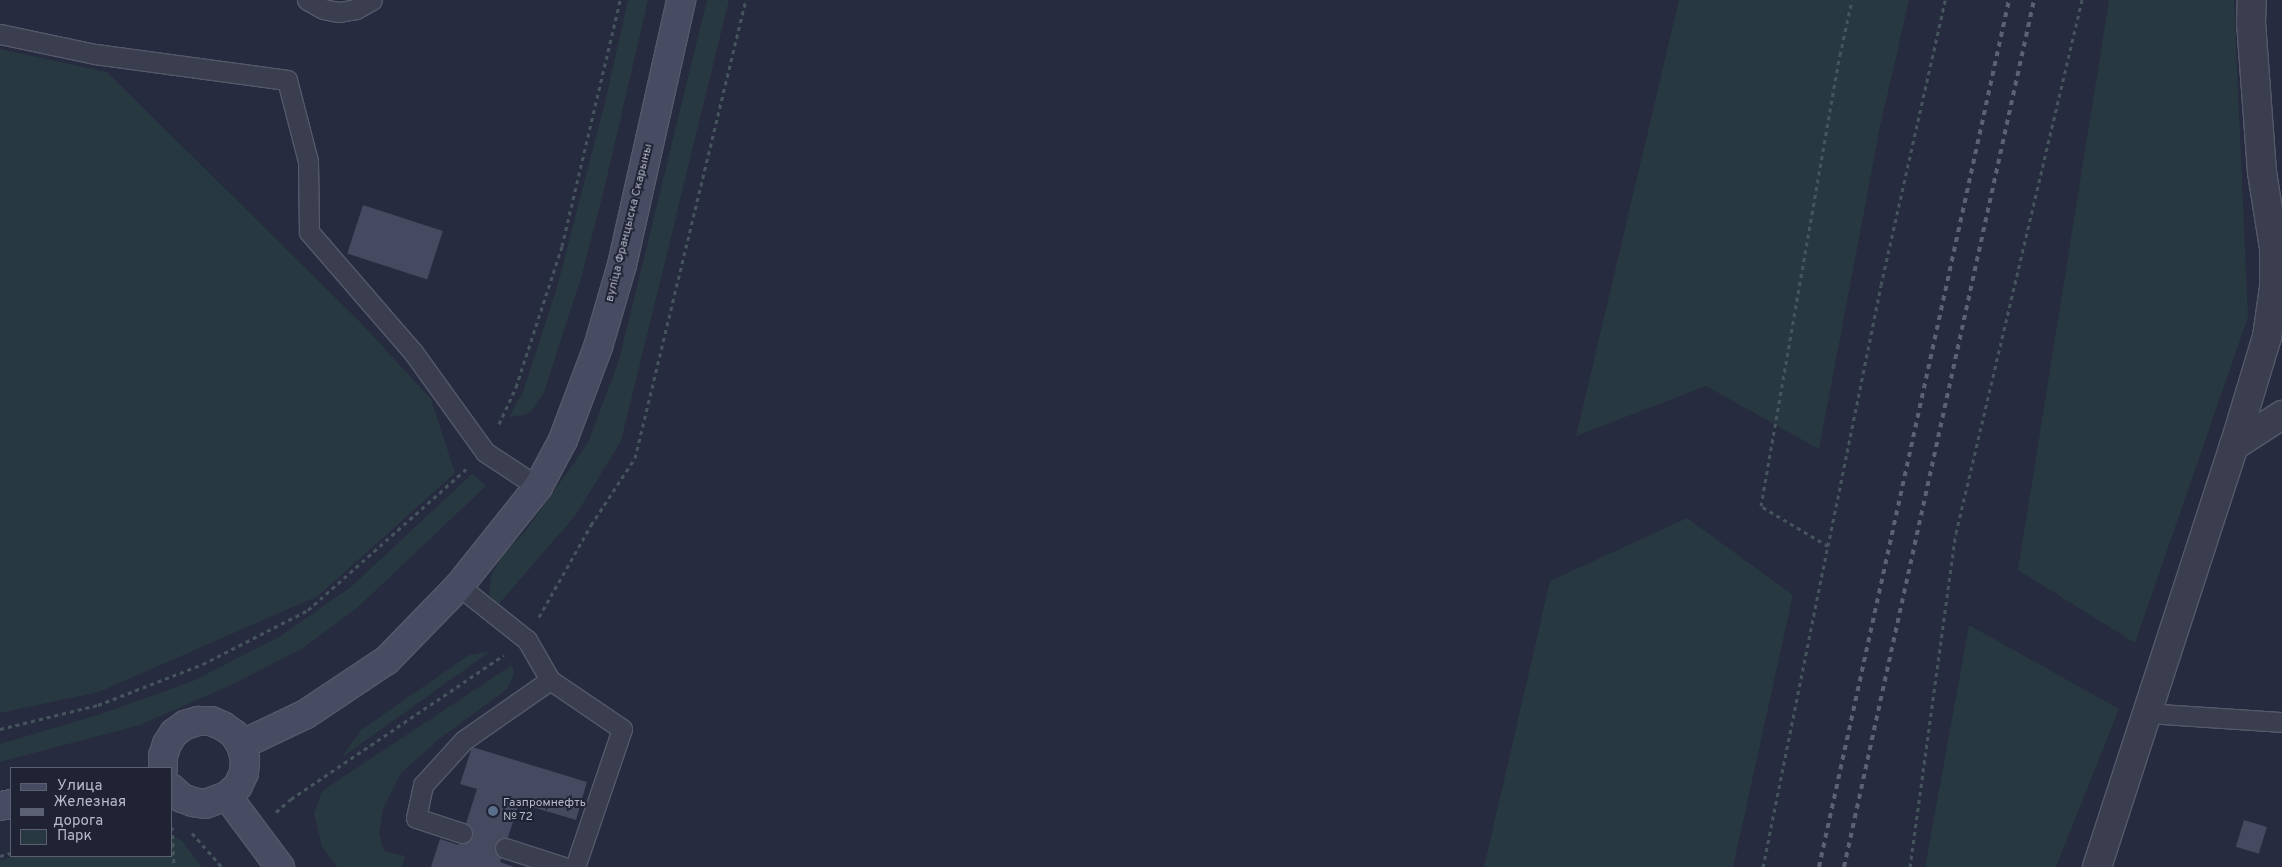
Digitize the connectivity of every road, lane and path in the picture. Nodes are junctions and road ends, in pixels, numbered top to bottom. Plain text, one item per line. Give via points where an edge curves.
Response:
1 (307, 0) edge
2 (372, 0) edge
3 (620, 0) edge
4 (682, 0) edge
5 (1852, 0) edge
6 (1945, 0) edge
7 (2082, 0) edge
8 (2252, 0) edge
9 (0, 34) edge
10 (2282, 415) edge
11 (2234, 446) junction
12 (485, 452) junction
13 (538, 487) junction
14 (1828, 546) junction
15 (459, 586) junction
16 (550, 680) junction
17 (2146, 713) junction
18 (2282, 722) edge
19 (0, 729) edge
20 (241, 745) junction
21 (163, 767) edge
22 (172, 789) edge
23 (227, 796) junction
24 (172, 819) edge
25 (185, 828) dead end
26 (462, 833) dead end
27 (505, 848) dead end
28 (174, 867) edge
29 (222, 867) edge
30 (280, 867) edge
31 (564, 867) edge
32 (575, 867) edge
33 (1763, 867) edge
34 (1910, 867) edge
35 (2097, 867) edge

1 - 2 lane via 323,9 339,12 356,10
3 - 12 path via 562,246 516,387
4 - 13 main road, вуліца Францыска Скарыны via 622,265 598,347 563,440
5 - 14 path via 1760,506
6 - 14 path via 1881,285
7 - 34 path via 1956,533
8 - 11 street via 2262,172 2274,248 2274,287 2267,338
9 - 12 lane via 95,54 287,80 308,161 309,232 413,352
10 - 11 street
11 - 17 street
12 - 13 lane
12 - 19 path via 308,610 203,664 98,705
13 - 15 main road, вуліца Францыска Скарыны
14 - 33 path
15 - 16 lane via 527,640
15 - 20 main road, вуліца Францыска Скарыны via 387,660 306,714
16 - 26 lane via 464,740 423,785 416,818
16 - 32 lane via 622,729
17 - 18 lane
17 - 35 street
20 - 21 main road via 223,726 211,721 198,721 174,733 163,756
20 - 23 main road via 244,773 238,786
22 - 23 main road via 193,802 217,802
23 - 30 main road
24 - 28 path
25 - 29 path
27 - 31 lane

